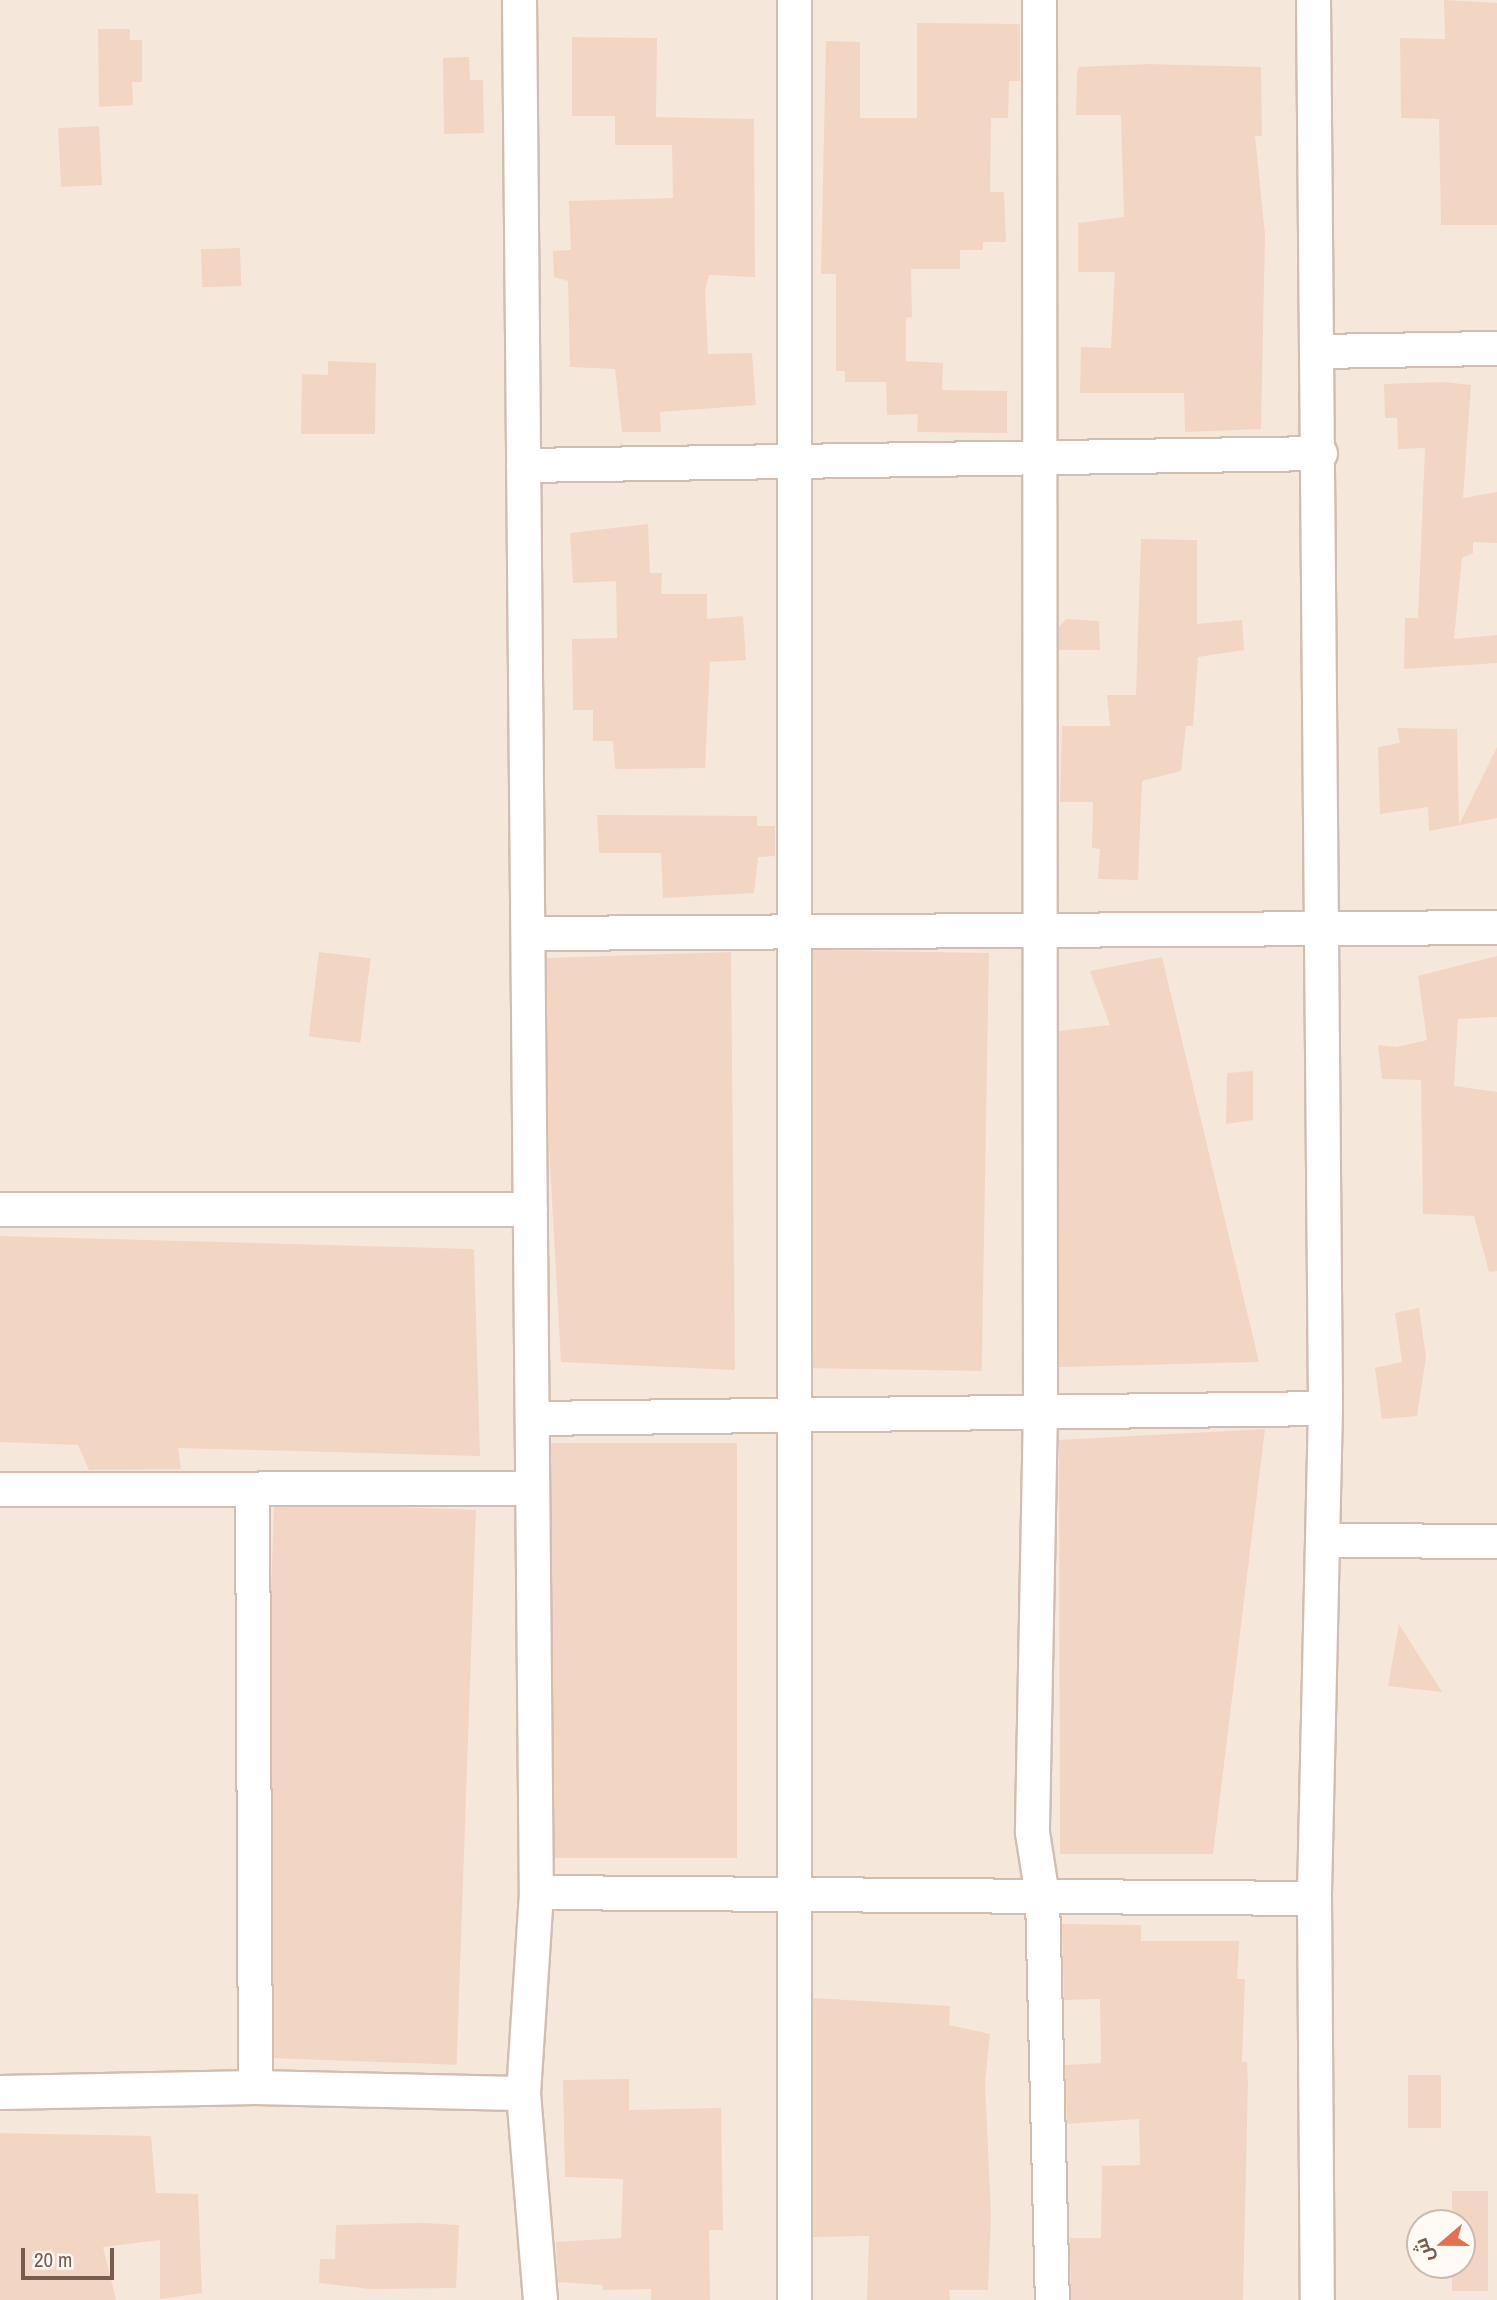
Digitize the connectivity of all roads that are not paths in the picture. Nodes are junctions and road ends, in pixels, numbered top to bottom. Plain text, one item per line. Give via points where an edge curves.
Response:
1 (519, 0) edge
2 (794, 0) edge
3 (1039, 0) edge
4 (1313, 0) edge
5 (1497, 348) edge
6 (1319, 351) junction
7 (1320, 453) junction
8 (1040, 459) junction
9 (794, 462) junction
10 (523, 465) junction
11 (1497, 927) edge
12 (1323, 928) junction
13 (1040, 930) junction
14 (795, 931) junction
15 (528, 933) junction
16 (0, 1209) edge
17 (530, 1209) junction
18 (1040, 1408) junction
19 (1325, 1408) junction
20 (794, 1412) junction
21 (532, 1418) junction
22 (531, 1488) junction
23 (0, 1489) edge
24 (252, 1491) junction
25 (1324, 1540) junction
26 (1497, 1541) edge
27 (536, 1892) junction
28 (794, 1894) junction
29 (1042, 1896) junction
30 (1314, 1898) junction
31 (255, 2087) junction
32 (0, 2092) edge
33 (523, 2093) junction
34 (540, 2300) edge
35 (794, 2300) edge
36 (1052, 2300) edge
37 (1317, 2300) edge

1 - 10 street
2 - 9 street
3 - 8 street
4 - 6 street
5 - 6 street
6 - 7 street
7 - 8 street
7 - 12 street
8 - 9 street
8 - 13 street
9 - 10 street
9 - 14 street
10 - 15 street
11 - 12 street
12 - 13 street
12 - 19 street
13 - 14 street
13 - 18 street
14 - 15 street
14 - 20 street
15 - 17 street
16 - 17 street
17 - 21 street
18 - 19 street
18 - 20 street
18 - 29 street via 1032,1832
19 - 25 street
20 - 21 street
20 - 28 street
21 - 22 street
22 - 24 street
22 - 27 street
23 - 24 street
24 - 31 street
25 - 26 street
25 - 30 street
27 - 28 street
27 - 33 street
28 - 29 street
28 - 35 street
29 - 30 street
29 - 36 street
30 - 37 street
31 - 32 street
31 - 33 street
33 - 34 street

